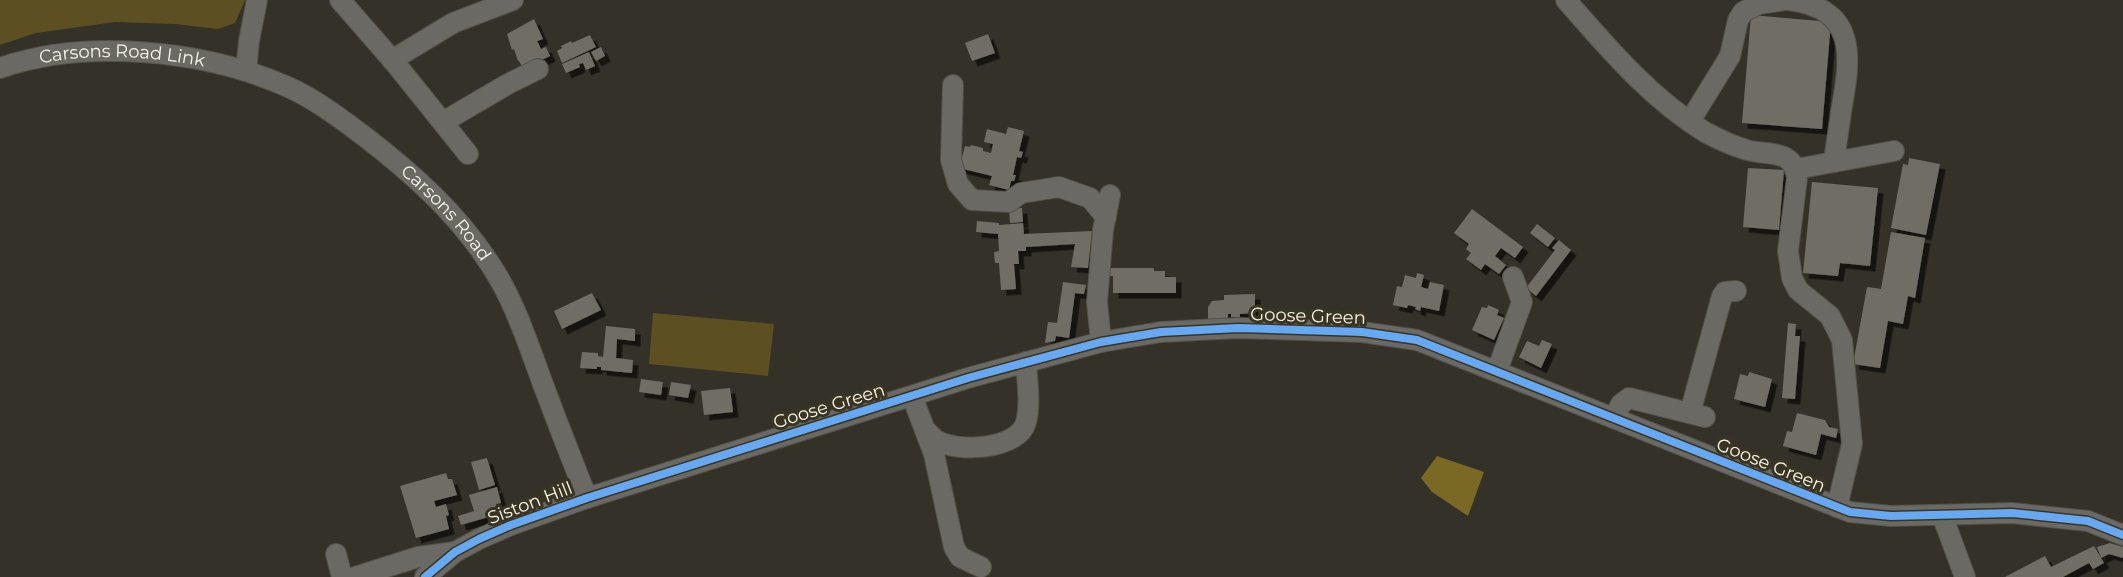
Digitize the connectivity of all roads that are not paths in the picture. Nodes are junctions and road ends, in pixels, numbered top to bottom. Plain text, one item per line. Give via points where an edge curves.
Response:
1 (246, 0) edge
2 (257, 0) edge
3 (340, 0) edge
4 (513, 0) edge
5 (1566, 0) edge
6 (1787, 0) edge
7 (249, 41) junction
8 (392, 60) junction
9 (0, 68) edge
10 (538, 69) dead end
11 (246, 70) junction
12 (953, 85) dead end
13 (1690, 121) junction
14 (443, 122) junction
15 (1894, 151) dead end
16 (468, 154) dead end
17 (1834, 162) junction
18 (1796, 169) junction
19 (1110, 195) dead end
20 (1106, 217) junction
21 (1514, 277) dead end
22 (1736, 291) dead end
23 (1101, 342) junction
24 (1026, 362) junction
25 (1497, 371) junction
26 (912, 396) junction
27 (1614, 418) junction
28 (925, 430) junction
29 (587, 498) junction
30 (1837, 507) junction
31 (1942, 515) junction
32 (2123, 535) edge
33 (455, 552) junction
34 (336, 554) dead end
35 (981, 567) dead end
36 (342, 577) edge
37 (355, 577) edge
38 (425, 577) edge
39 (1965, 577) edge

1 - 7 street
2 - 7 street
3 - 8 street
4 - 8 street via 453,23
5 - 13 street via 1645,85
6 - 13 street via 1759,4 1743,12 1737,20 1730,56
6 - 17 street via 1828,13 1845,39 1848,66
7 - 11 street
8 - 14 street
9 - 11 street, Carsons Road Link via 53,56 107,51 177,56
10 - 14 street
11 - 29 street, Carsons Road via 334,113 433,193 466,231 491,265 518,316
12 - 20 street via 951,160 958,183 972,200 1009,202 1021,193 1059,187 1090,198
13 - 18 street via 1735,146 1786,157
14 - 16 street
15 - 17 street
17 - 18 street
18 - 30 street via 1788,251 1792,278 1798,290 1830,316 1842,340 1852,444
19 - 20 street
20 - 23 street via 1097,302
21 - 25 street via 1522,302
22 - 27 street via 1722,296 1697,415 1629,398
23 - 24 street, Goose Green
23 - 25 street, Goose Green via 1161,332 1238,328 1362,332 1417,340
24 - 26 street, Goose Green
24 - 28 street via 1026,423 1016,436 998,445 969,447 937,441
25 - 27 street, Goose Green
26 - 28 street
26 - 29 street, Goose Green
27 - 30 street, Goose Green
28 - 35 street via 954,547 960,557
29 - 33 street, Siston Hill via 511,525
30 - 31 street, Goose Green via 1891,516
31 - 32 street, Goose Green via 2012,513 2088,521
31 - 39 street
33 - 37 street, Siston Hill via 418,557
33 - 38 street, Siston Hill
34 - 36 street

